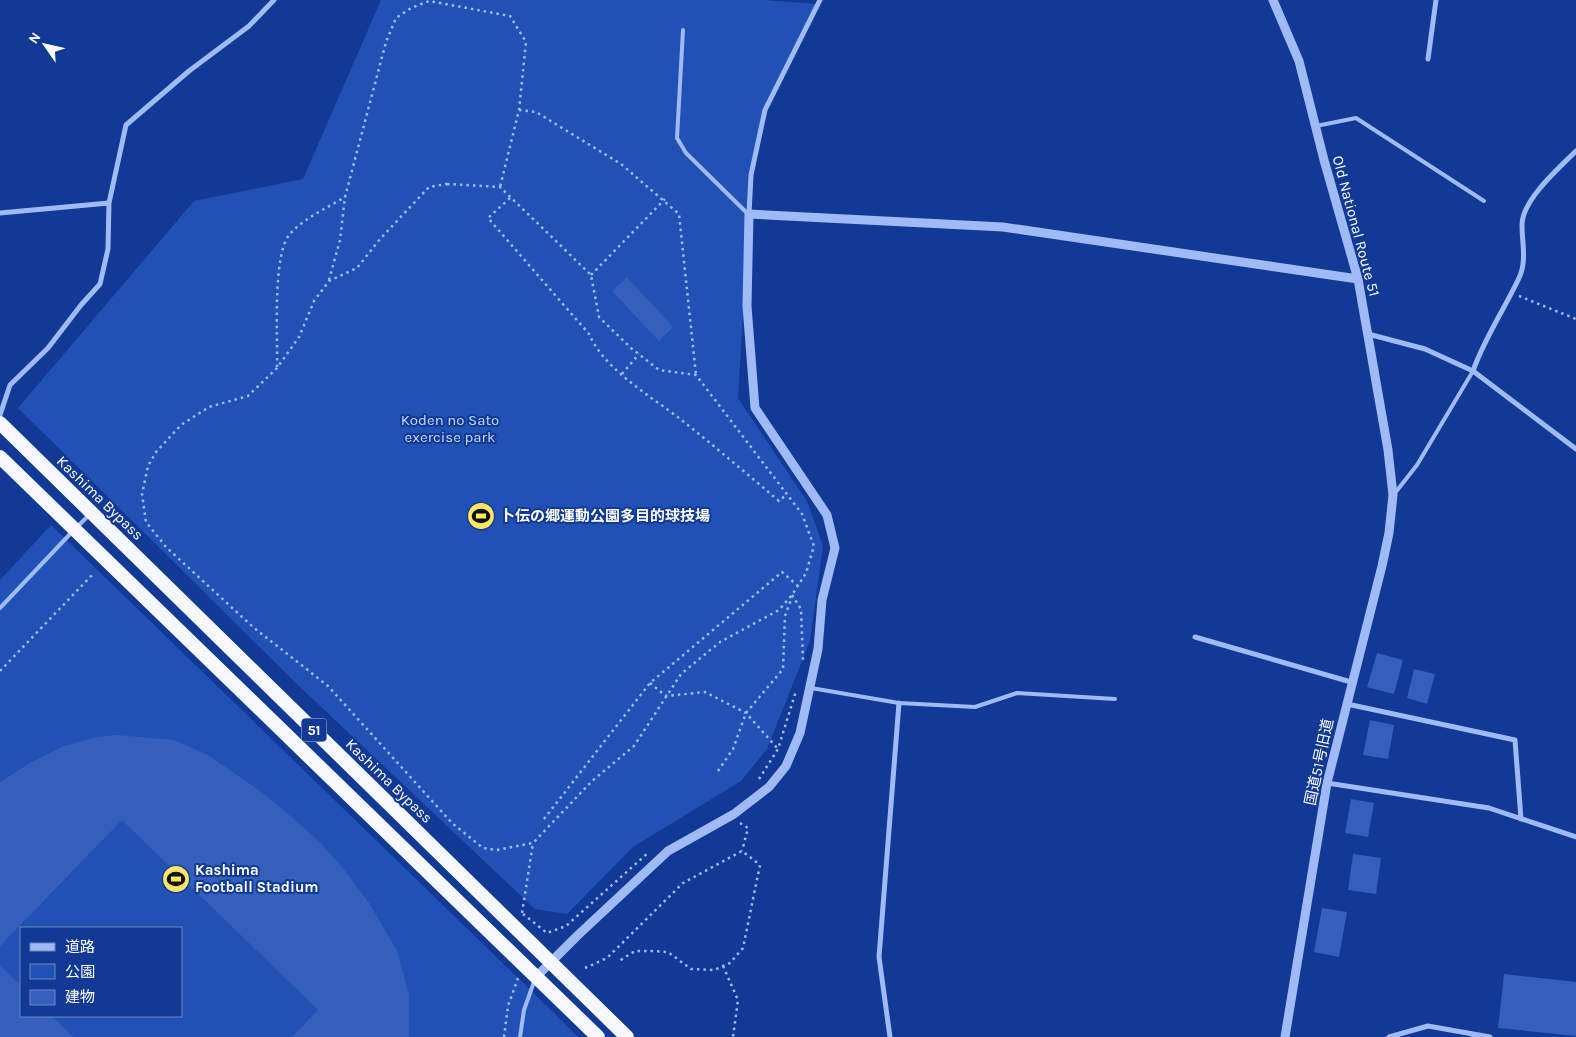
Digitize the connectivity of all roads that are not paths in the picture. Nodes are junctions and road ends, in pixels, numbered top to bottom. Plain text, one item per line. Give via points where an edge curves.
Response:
1 (274, 0) edge
2 (820, 0) edge
3 (1273, 0) edge
4 (1436, 0) edge
5 (683, 30) dead end
6 (1428, 59) dead end
7 (1316, 126) junction
8 (1576, 152) edge
9 (1484, 201) dead end
10 (109, 203) junction
11 (0, 213) edge
12 (749, 214) junction
13 (1358, 280) junction
14 (1368, 334) junction
15 (1473, 371) junction
16 (0, 415) edge
17 (0, 423) edge
18 (1576, 449) edge
19 (0, 457) edge
20 (1393, 495) junction
21 (92, 513) junction
22 (74, 530) junction
23 (0, 608) edge
24 (1195, 637) dead end
25 (1352, 682) junction
26 (811, 688) junction
27 (1115, 699) dead end
28 (899, 703) junction
29 (1346, 704) junction
30 (1327, 783) junction
31 (1521, 819) junction
32 (1576, 837) edge
33 (550, 962) junction
34 (536, 977) junction
35 (1473, 1036) edge
36 (520, 1037) edge
37 (598, 1037) edge
38 (627, 1037) edge
39 (890, 1037) edge
40 (1285, 1037) edge
41 (1389, 1037) edge
42 (1490, 1037) edge

1 - 10 street via 249,26 189,70 126,125
2 - 12 street via 765,110 751,175
3 - 7 street, Old National Route 51 via 1299,61
4 - 6 street
5 - 12 lane via 677,138 686,154
7 - 9 lane via 1356,118
7 - 13 street, Old National Route 51
8 - 15 street via 1548,179 1527,208 1522,222 1524,260 1520,276 1482,344
10 - 11 street
10 - 16 street via 108,250 100,284 48,348 10,385
12 - 13 street via 1003,227
12 - 26 street via 747,306 754,408 827,515 835,548 822,600
13 - 14 street, Old National Route 51
14 - 15 street via 1425,349
14 - 20 street, Old National Route 51
15 - 18 street
15 - 20 lane via 1417,465
17 - 21 highway, Kashima Bypass / 51
19 - 22 highway, 51
20 - 25 street, 国道51号旧道 via 1382,566
21 - 22 lane
21 - 33 highway, Kashima Bypass / 51
22 - 23 lane
22 - 34 highway, 51
24 - 25 street
25 - 29 street, 国道51号旧道
26 - 28 lane
26 - 33 street via 800,733 786,766 769,787 734,814 668,851
27 - 28 lane via 1016,693 975,707
28 - 39 street via 879,957
29 - 30 street, 国道51号旧道
29 - 31 street via 1514,740
30 - 31 street via 1489,808
30 - 40 street, 国道51号旧道
31 - 32 street
33 - 34 street
33 - 38 highway, Kashima Bypass / 51
34 - 36 lane via 524,1010
34 - 37 highway, 51
35 - 41 street via 1428,1026
35 - 42 street

